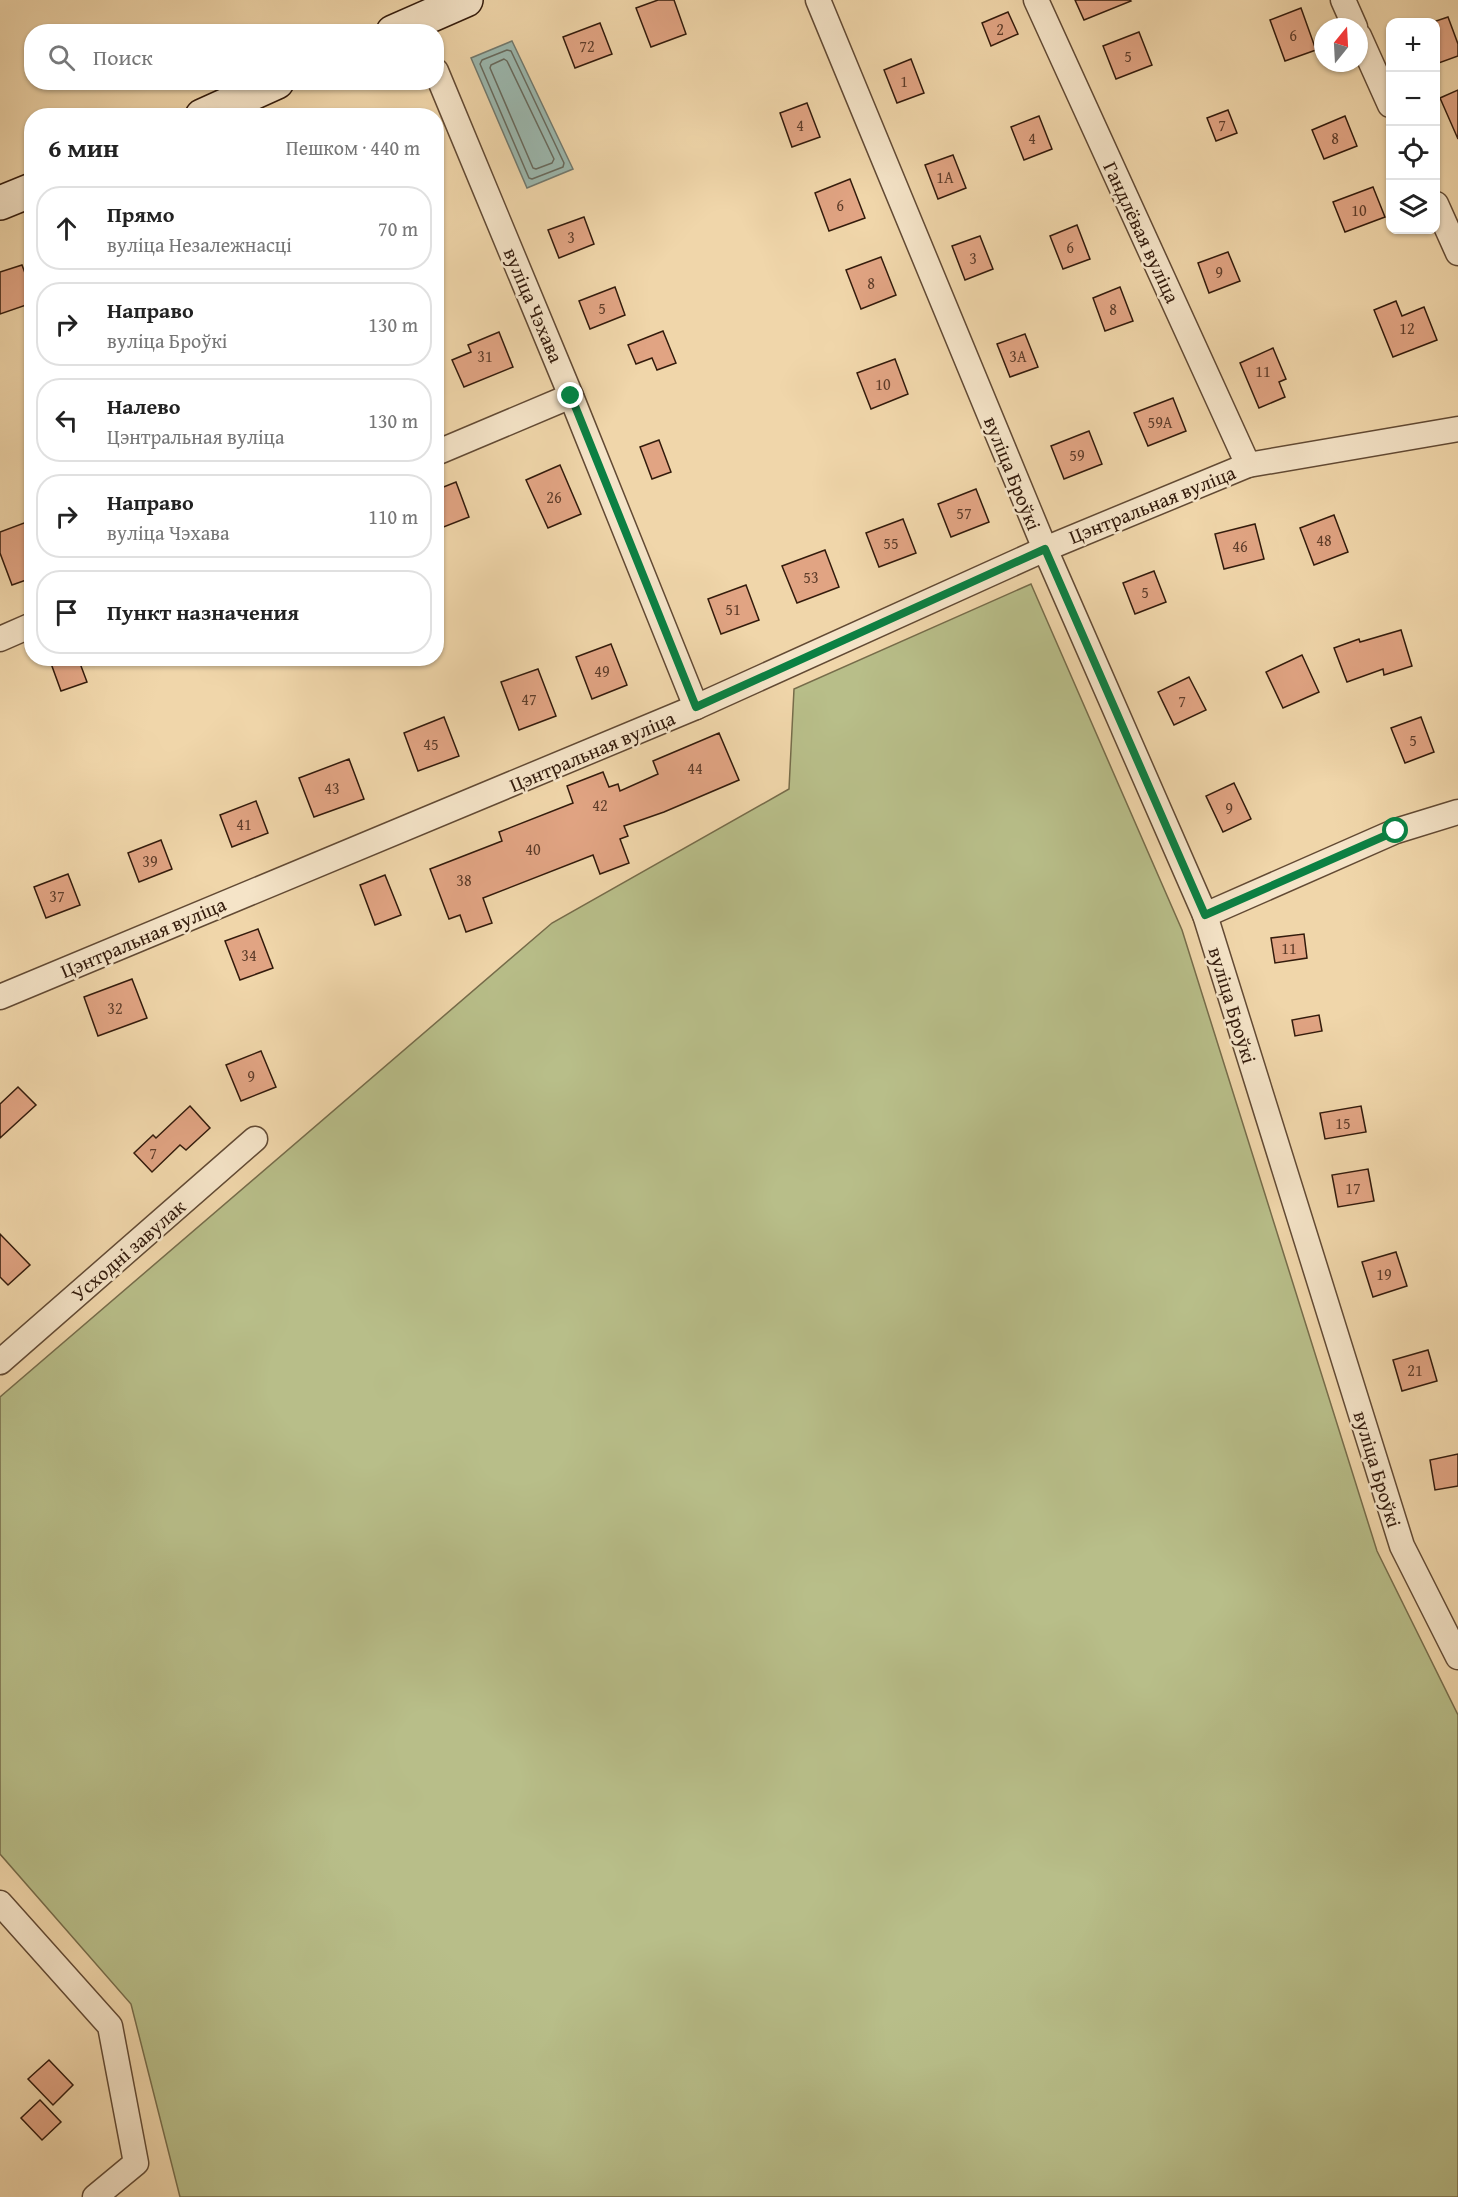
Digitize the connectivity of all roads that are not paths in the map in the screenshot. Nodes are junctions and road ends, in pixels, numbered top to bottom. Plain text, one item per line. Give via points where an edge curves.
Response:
1 (466, 0) edge
2 (818, 0) edge
3 (1036, 0) edge
4 (1343, 0) edge
5 (1351, 18) edge
6 (418, 24) edge
7 (1368, 56) edge
8 (259, 90) edge
9 (444, 90) edge
10 (1386, 96) edge
11 (220, 108) edge
12 (24, 193) edge
13 (0, 203) edge
14 (1440, 213) edge
15 (1458, 253) edge
16 (571, 396) junction
17 (1458, 429) edge
18 (444, 450) edge
19 (1248, 465) junction
20 (1045, 549) junction
21 (24, 628) edge
22 (0, 639) edge
23 (696, 707) junction
24 (1458, 812) edge
25 (1205, 915) junction
26 (0, 997) edge
27 (255, 1139) dead end
28 (0, 1362) edge
29 (1458, 1657) edge
30 (0, 1903) edge
31 (95, 2197) edge

1 - 6 main road
2 - 20 street, вуліца Броўкі
3 - 19 street, Гандлёвая вуліца
4 - 5 street
7 - 10 street
8 - 11 main road
9 - 16 street, вуліца Чэхава
12 - 13 main road
14 - 15 street
16 - 18 street
16 - 23 street, вуліца Чэхава
17 - 19 street, Цэнтральная вуліца
19 - 20 street, Цэнтральная вуліца
20 - 23 street, Цэнтральная вуліца
20 - 25 street, вуліца Броўкі
21 - 22 street
23 - 26 street, Цэнтральная вуліца
24 - 25 street via 1396,831
25 - 29 street, вуліца Броўкі via 1402,1546
27 - 28 street, Усходні завулак
30 - 31 street via 110,2025 136,2163

